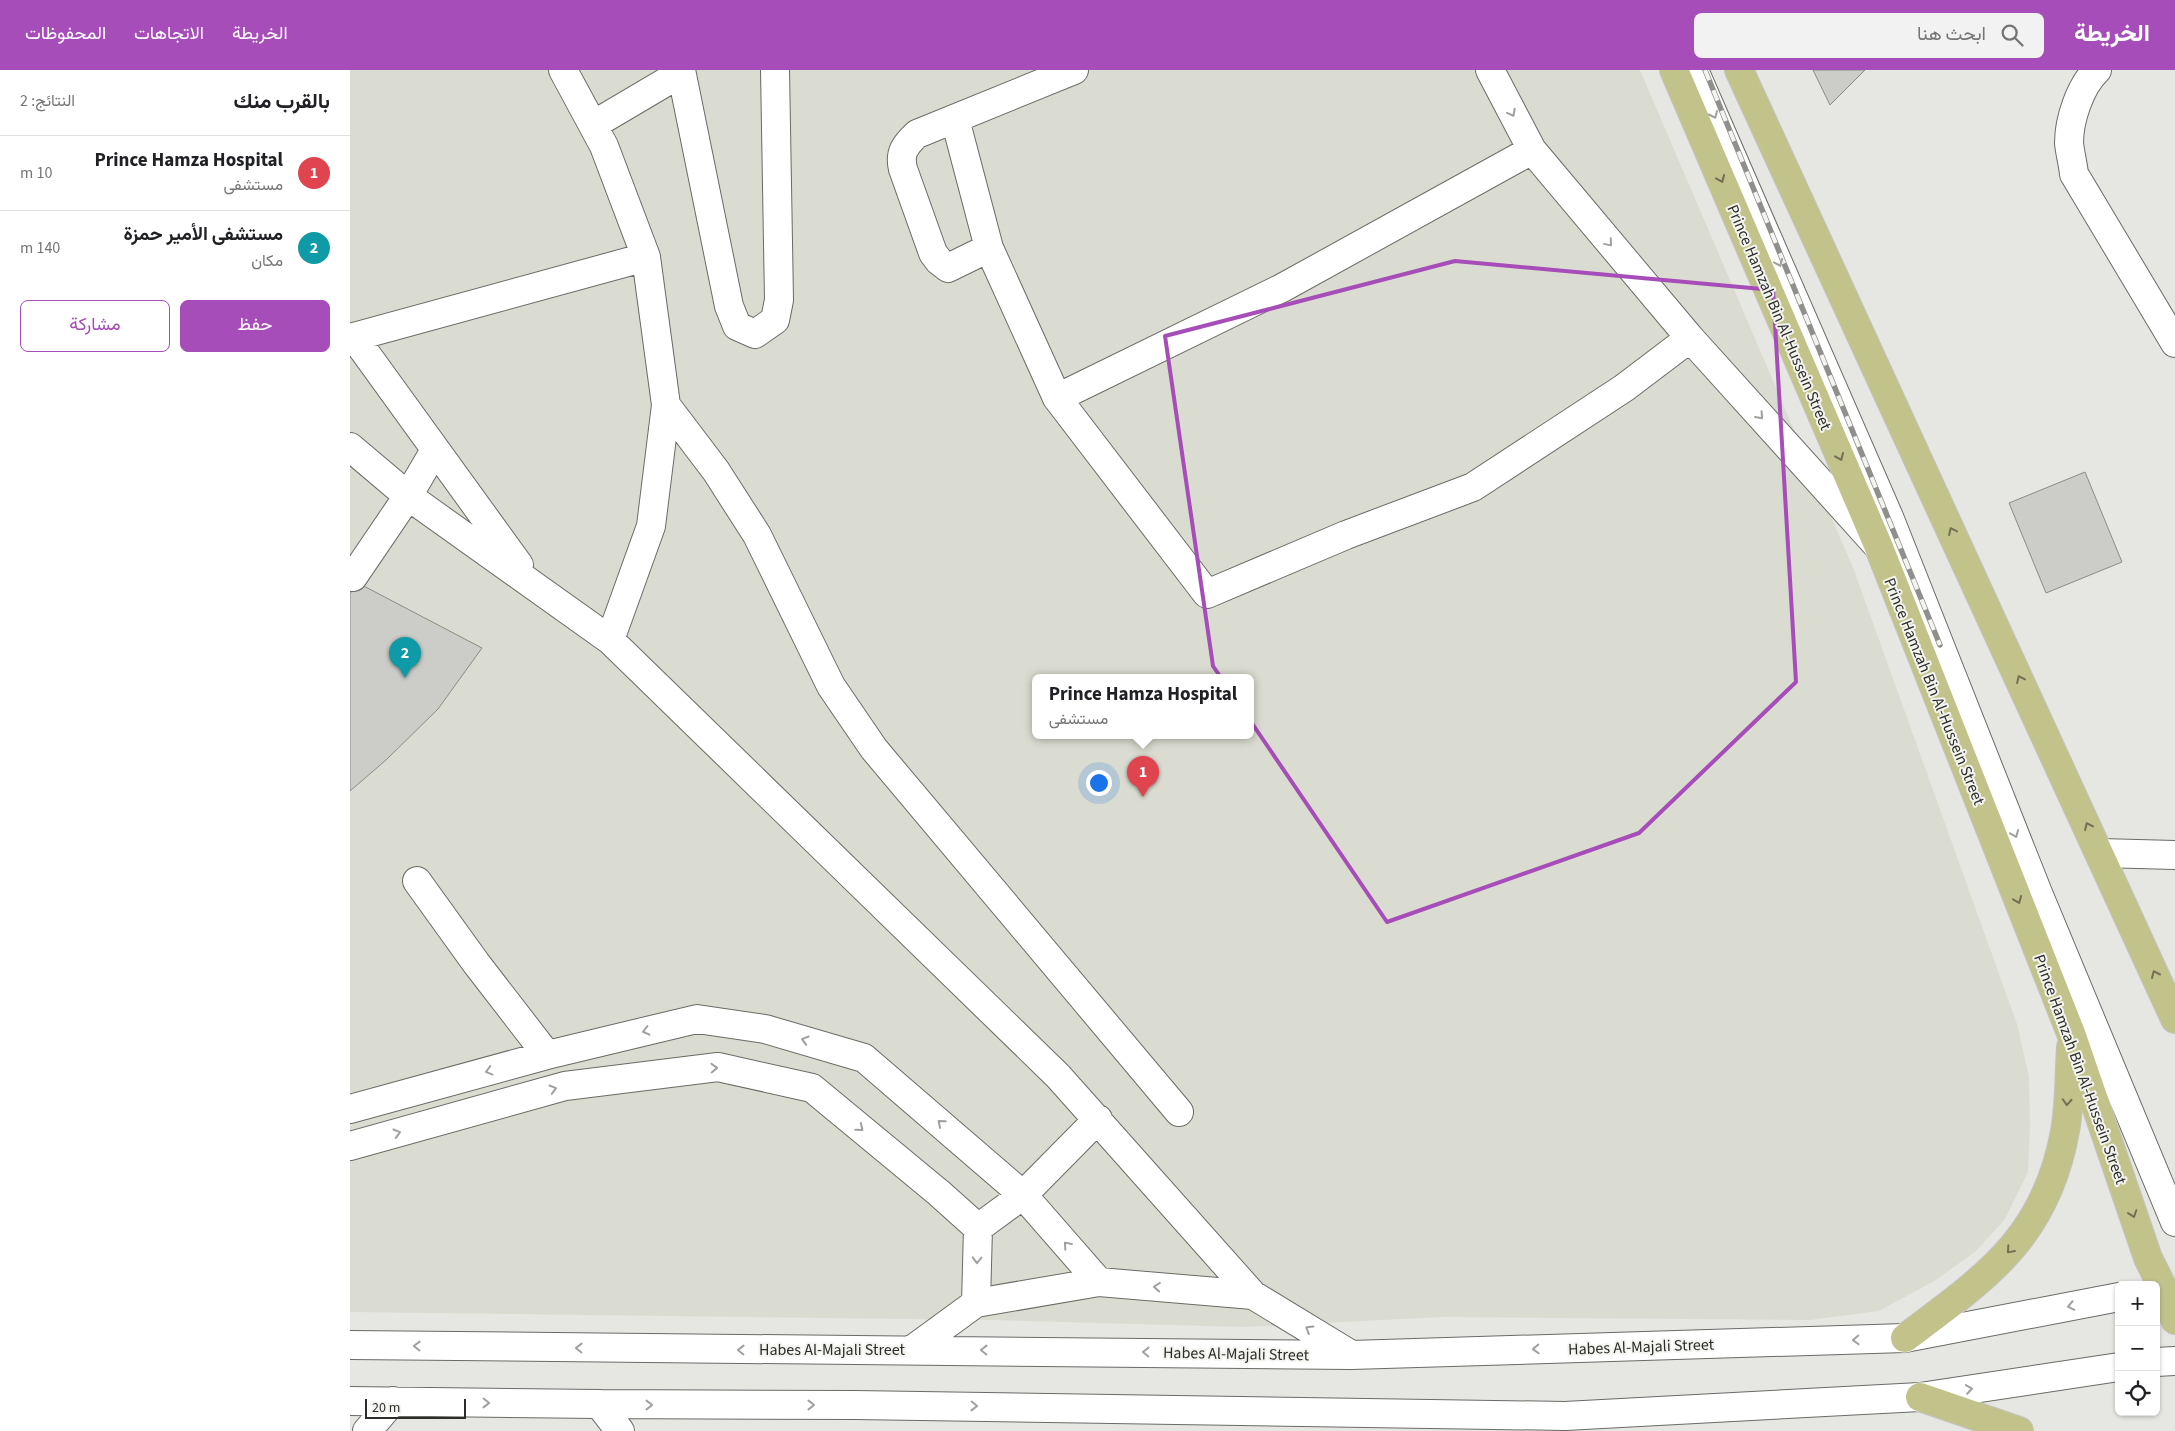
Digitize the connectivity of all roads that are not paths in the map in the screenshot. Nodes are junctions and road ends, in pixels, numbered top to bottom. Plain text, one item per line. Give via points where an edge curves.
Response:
1 (563, 70) edge
2 (775, 70) edge
3 (1074, 70) edge
4 (1490, 70) edge
5 (1674, 70) edge
6 (1694, 70) edge
7 (1715, 70) edge
8 (1739, 70) edge
9 (2097, 70) edge
10 (681, 72) edge
11 (955, 119) junction
12 (593, 125) junction
13 (1532, 150) junction
14 (989, 248) junction
15 (646, 257) junction
16 (352, 338) edge
17 (1690, 338) junction
18 (2175, 343) edge
19 (1057, 398) junction
20 (666, 405) junction
21 (350, 447) edge
22 (436, 450) junction
23 (408, 496) junction
24 (1878, 546) junction
25 (353, 577) dead end
26 (533, 585) junction
27 (610, 640) junction
28 (2100, 853) junction
29 (2175, 855) edge
30 (418, 881) dead end
31 (2175, 1019) edge
32 (2072, 1036) junction
33 (548, 1055) junction
34 (350, 1109) edge
35 (1179, 1112) dead end
36 (1098, 1119) junction
37 (350, 1146) edge
38 (2175, 1176) edge
39 (1022, 1194) junction
40 (2175, 1222) edge
41 (978, 1228) junction
42 (1099, 1282) junction
43 (2165, 1286) edge
44 (1253, 1295) junction
45 (2115, 1298) edge
46 (976, 1303) junction
47 (2175, 1320) edge
48 (1905, 1338) junction
49 (350, 1345) edge
50 (913, 1349) junction
51 (1351, 1355) junction
52 (2175, 1361) edge
53 (2160, 1362) edge
54 (2115, 1368) edge
55 (1920, 1397) junction
56 (350, 1401) edge
57 (393, 1401) junction
58 (599, 1404) junction
59 (1565, 1423) edge
60 (367, 1431) edge
61 (620, 1431) edge
62 (2018, 1431) edge

1 - 12 street
2 - 10 street via 779,300 775,320 755,334 737,326 728,306
3 - 11 street
4 -> 13 street
5 -> 24 main road, Prince Hamzah Bin Al-Hussein Street
6 -> 40 street via 1889,517 2042,903
7 - 38 street via 1915,538
28 -> 8 main road
9 - 18 street via 2081,94 2073,117 2069,143 2074,174
10 - 12 street
11 - 14 street
11 - 14 street via 917,134 907,143 902,150 903,169 939,262 948,268
12 - 15 street
13 -> 17 street
13 - 19 street via 1282,288
14 - 19 street
15 - 16 street
15 - 20 street
16 - 22 street
17 - 19 street via 1624,388 1473,487 1346,535 1207,594
17 -> 24 street
20 - 27 street via 651,526
20 - 35 street via 716,471 757,535 831,686 854,722
21 - 23 street
22 - 23 street
22 - 26 street
23 - 25 street
23 - 26 street
24 -> 32 main road, Prince Hamzah Bin Al-Hussein Street
26 - 27 street
27 - 36 street via 1051,1069
28 - 29 street
31 -> 28 main road
30 - 33 street via 476,963
32 -> 43 main road, Prince Hamzah Bin Al-Hussein Street via 2148,1258
32 -> 48 main road via 2065,1129 2058,1164 2030,1224 1990,1272
33 -> 34 street
39 -> 33 street via 864,1058 765,1029 697,1019
36 - 39 street
36 - 44 street
37 -> 41 street via 564,1086 718,1067 812,1088
39 - 41 street
42 -> 39 street
41 -> 46 street
44 -> 42 street
42 - 46 street
43 - 47 main road, Prince Hamzah Bin Al-Hussein Street
51 -> 44 street
45 -> 48 street, Habes Al-Majali Street
46 - 50 street
48 -> 51 street, Habes Al-Majali Street
50 -> 49 street, Habes Al-Majali Street
51 -> 50 street, Habes Al-Majali Street
52 - 53 street
55 -> 54 street
55 - 59 street
55 - 62 main road
56 - 57 street
57 -> 58 street
57 - 60 street
58 -> 59 street via 855,1405
58 - 61 street

